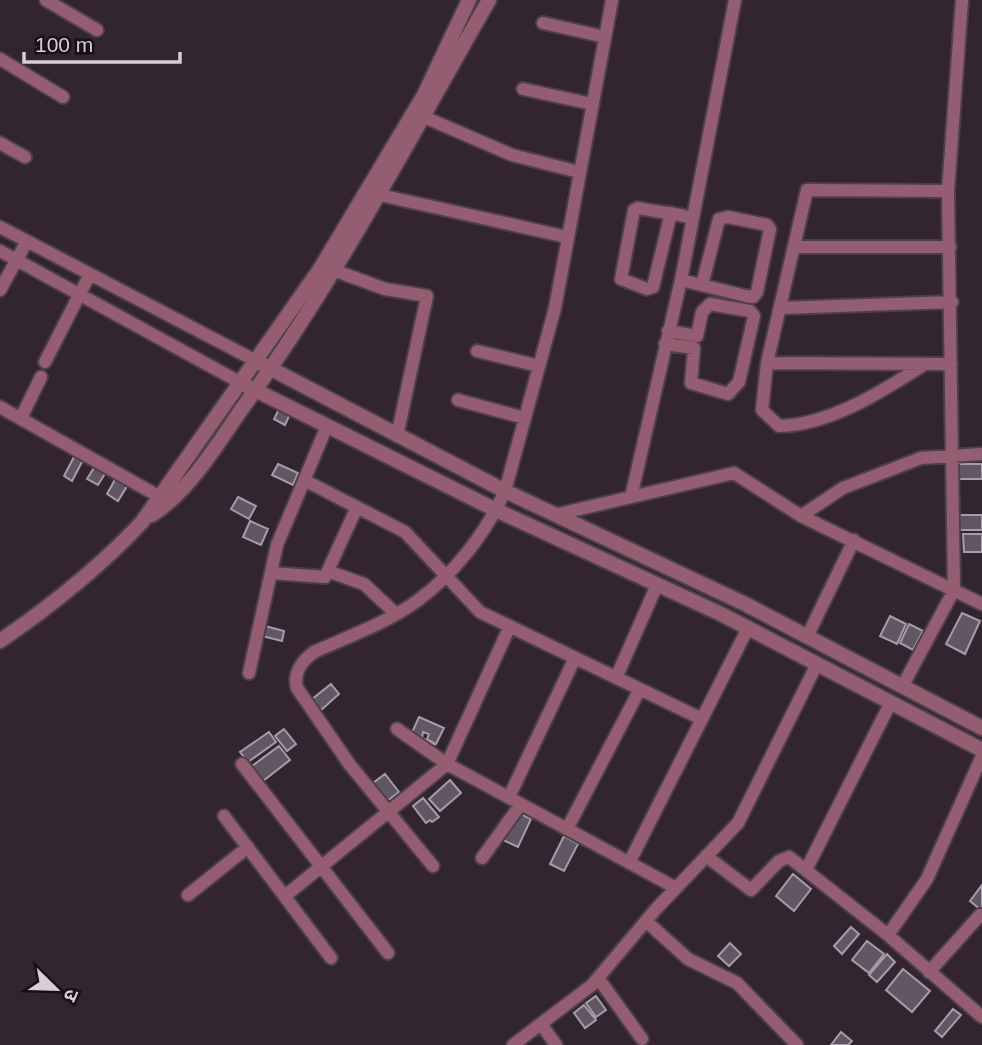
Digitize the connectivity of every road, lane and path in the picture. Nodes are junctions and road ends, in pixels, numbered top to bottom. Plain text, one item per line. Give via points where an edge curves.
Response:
1 (46, 0) edge
2 (468, 0) edge
3 (489, 0) edge
4 (612, 0) edge
5 (735, 0) edge
6 (962, 0) edge
7 (543, 23) dead end
8 (97, 30) dead end
9 (605, 37) junction
10 (0, 59) edge
11 (523, 89) dead end
12 (63, 97) dead end
13 (592, 104) junction
14 (424, 117) junction
15 (0, 143) edge
16 (25, 157) dead end
17 (579, 172) junction
18 (948, 191) junction
19 (380, 195) junction
20 (671, 213) junction
21 (693, 218) junction
22 (0, 227) edge
23 (567, 237) junction
24 (27, 241) junction
25 (794, 247) junction
26 (950, 247) junction
27 (0, 251) edge
28 (16, 260) junction
29 (336, 271) junction
30 (89, 276) junction
31 (681, 280) junction
32 (702, 285) junction
33 (0, 290) edge
34 (80, 295) junction
35 (951, 302) junction
36 (781, 308) junction
37 (667, 337) junction
38 (696, 342) junction
39 (477, 351) dead end
40 (45, 362) dead end
41 (258, 362) junction
42 (767, 363) junction
43 (925, 364) junction
44 (951, 365) junction
45 (539, 366) junction
46 (271, 369) junction
47 (41, 377) dead end
48 (249, 387) junction
49 (458, 400) dead end
50 (0, 407) edge
51 (344, 407) junction
52 (21, 418) junction
53 (525, 418) junction
54 (331, 428) junction
55 (397, 436) junction
56 (982, 454) edge
57 (951, 456) junction
58 (306, 481) junction
59 (505, 491) junction
60 (631, 497) junction
61 (162, 500) junction
62 (357, 507) junction
63 (496, 510) junction
64 (554, 515) junction
65 (801, 516) junction
66 (854, 540) junction
67 (330, 572) junction
68 (272, 573) junction
69 (446, 575) junction
70 (657, 585) junction
71 (954, 590) junction
72 (982, 604) edge
73 (395, 613) junction
74 (510, 626) junction
75 (748, 628) junction
76 (807, 637) junction
77 (0, 641) edge
78 (575, 658) junction
79 (817, 664) junction
80 (249, 673) dead end
81 (616, 678) junction
82 (902, 687) junction
83 (640, 689) junction
84 (891, 702) junction
85 (702, 719) junction
86 (982, 728) edge
87 (397, 729) dead end
88 (982, 750) edge
89 (982, 757) edge
90 (242, 764) dead end
91 (447, 764) junction
92 (509, 797) junction
93 (521, 804) junction
94 (386, 811) junction
95 (224, 816) dead end
96 (567, 829) junction
97 (247, 847) junction
98 (706, 856) junction
99 (482, 858) dead end
100 (629, 863) junction
101 (433, 866) dead end
102 (320, 867) junction
103 (806, 870) junction
104 (676, 888) junction
105 (188, 895) dead end
106 (285, 896) junction
107 (982, 917) edge
108 (646, 921) junction
109 (888, 935) junction
110 (388, 953) dead end
111 (331, 958) dead end
112 (929, 972) junction
113 (598, 978) junction
114 (982, 1017) edge
115 (541, 1024) junction
116 (642, 1039) dead end
117 (791, 1043) edge
118 (513, 1045) edge
119 (556, 1045) edge

1 - 8 street
2 - 41 street via 401,137
3 - 14 street
4 - 9 street
5 - 21 street
6 - 18 street
7 - 9 street
9 - 13 street
10 - 12 street
11 - 13 street
13 - 17 street
14 - 17 street via 512,155
14 - 19 street
15 - 16 street
17 - 23 street
18 - 25 street via 807,190
18 - 26 street
19 - 23 street
19 - 29 street
20 - 20 street via 634,210 621,279 653,287
20 - 21 street
21 - 31 street
22 - 24 street
23 - 45 street
24 - 28 street
24 - 30 street
25 - 26 street
25 - 36 street
26 - 35 street
27 - 28 street
28 - 33 street
28 - 34 street
29 - 46 street
29 - 55 street via 386,289 427,296
30 - 34 street
30 - 41 street
31 - 32 street
31 - 37 street
32 - 32 street via 753,297 770,229 767,225 728,216 719,219
34 - 40 street
34 - 48 street
35 - 36 street
35 - 44 street
36 - 42 street
37 - 38 street
37 - 60 street
38 - 38 street via 702,312 710,304 750,311 754,316 739,382 731,393 691,383
39 - 45 street
41 - 46 street
41 - 48 street
42 - 43 street
42 - 43 street via 762,410 779,426 794,426 858,402
43 - 44 street
44 - 57 street
45 - 53 street
46 - 48 street
46 - 51 street
47 - 52 street
48 - 54 street
48 - 61 street via 209,455
49 - 53 street
50 - 52 street
51 - 54 street
51 - 55 street
52 - 61 street
53 - 59 street
54 - 58 street
54 - 63 street
55 - 59 street
56 - 57 street
57 - 65 street via 921,458 843,488
57 - 71 street
58 - 62 street
58 - 68 street via 277,545
59 - 63 street
59 - 64 street
60 - 64 street
60 - 65 street via 734,473
61 - 77 street via 120,545
62 - 67 street
62 - 69 street via 405,531
63 - 69 street
63 - 70 street
64 - 76 street
65 - 66 street
66 - 71 street
66 - 76 street
67 - 68 street via 320,579
67 - 73 street via 363,584
68 - 80 street
69 - 73 street via 416,602
69 - 74 street via 480,612
70 - 75 street
70 - 81 street
71 - 72 street
71 - 82 street
73 - 94 street via 314,652 304,660 295,680
74 - 78 street
74 - 91 street
75 - 79 street
75 - 85 street
76 - 82 street
78 - 81 street
78 - 92 street
79 - 84 street
79 - 98 street via 738,823
81 - 83 street
82 - 86 street
83 - 85 street
83 - 96 street
84 - 88 street
84 - 103 street
85 - 100 street
87 - 91 street
89 - 109 street via 927,879
90 - 102 street
91 - 92 street
91 - 94 street
92 - 93 street
93 - 96 street
93 - 99 street
94 - 101 street
94 - 102 street
95 - 97 street
96 - 100 street
97 - 105 street
97 - 106 street
98 - 103 street via 751,890 786,857
98 - 104 street
100 - 104 street
102 - 106 street
102 - 110 street
103 - 109 street
104 - 108 street
106 - 111 street
107 - 112 street
108 - 113 street
108 - 117 street via 688,959 737,984
109 - 112 street
112 - 114 street
113 - 115 street
113 - 116 street
115 - 118 street
115 - 119 street

